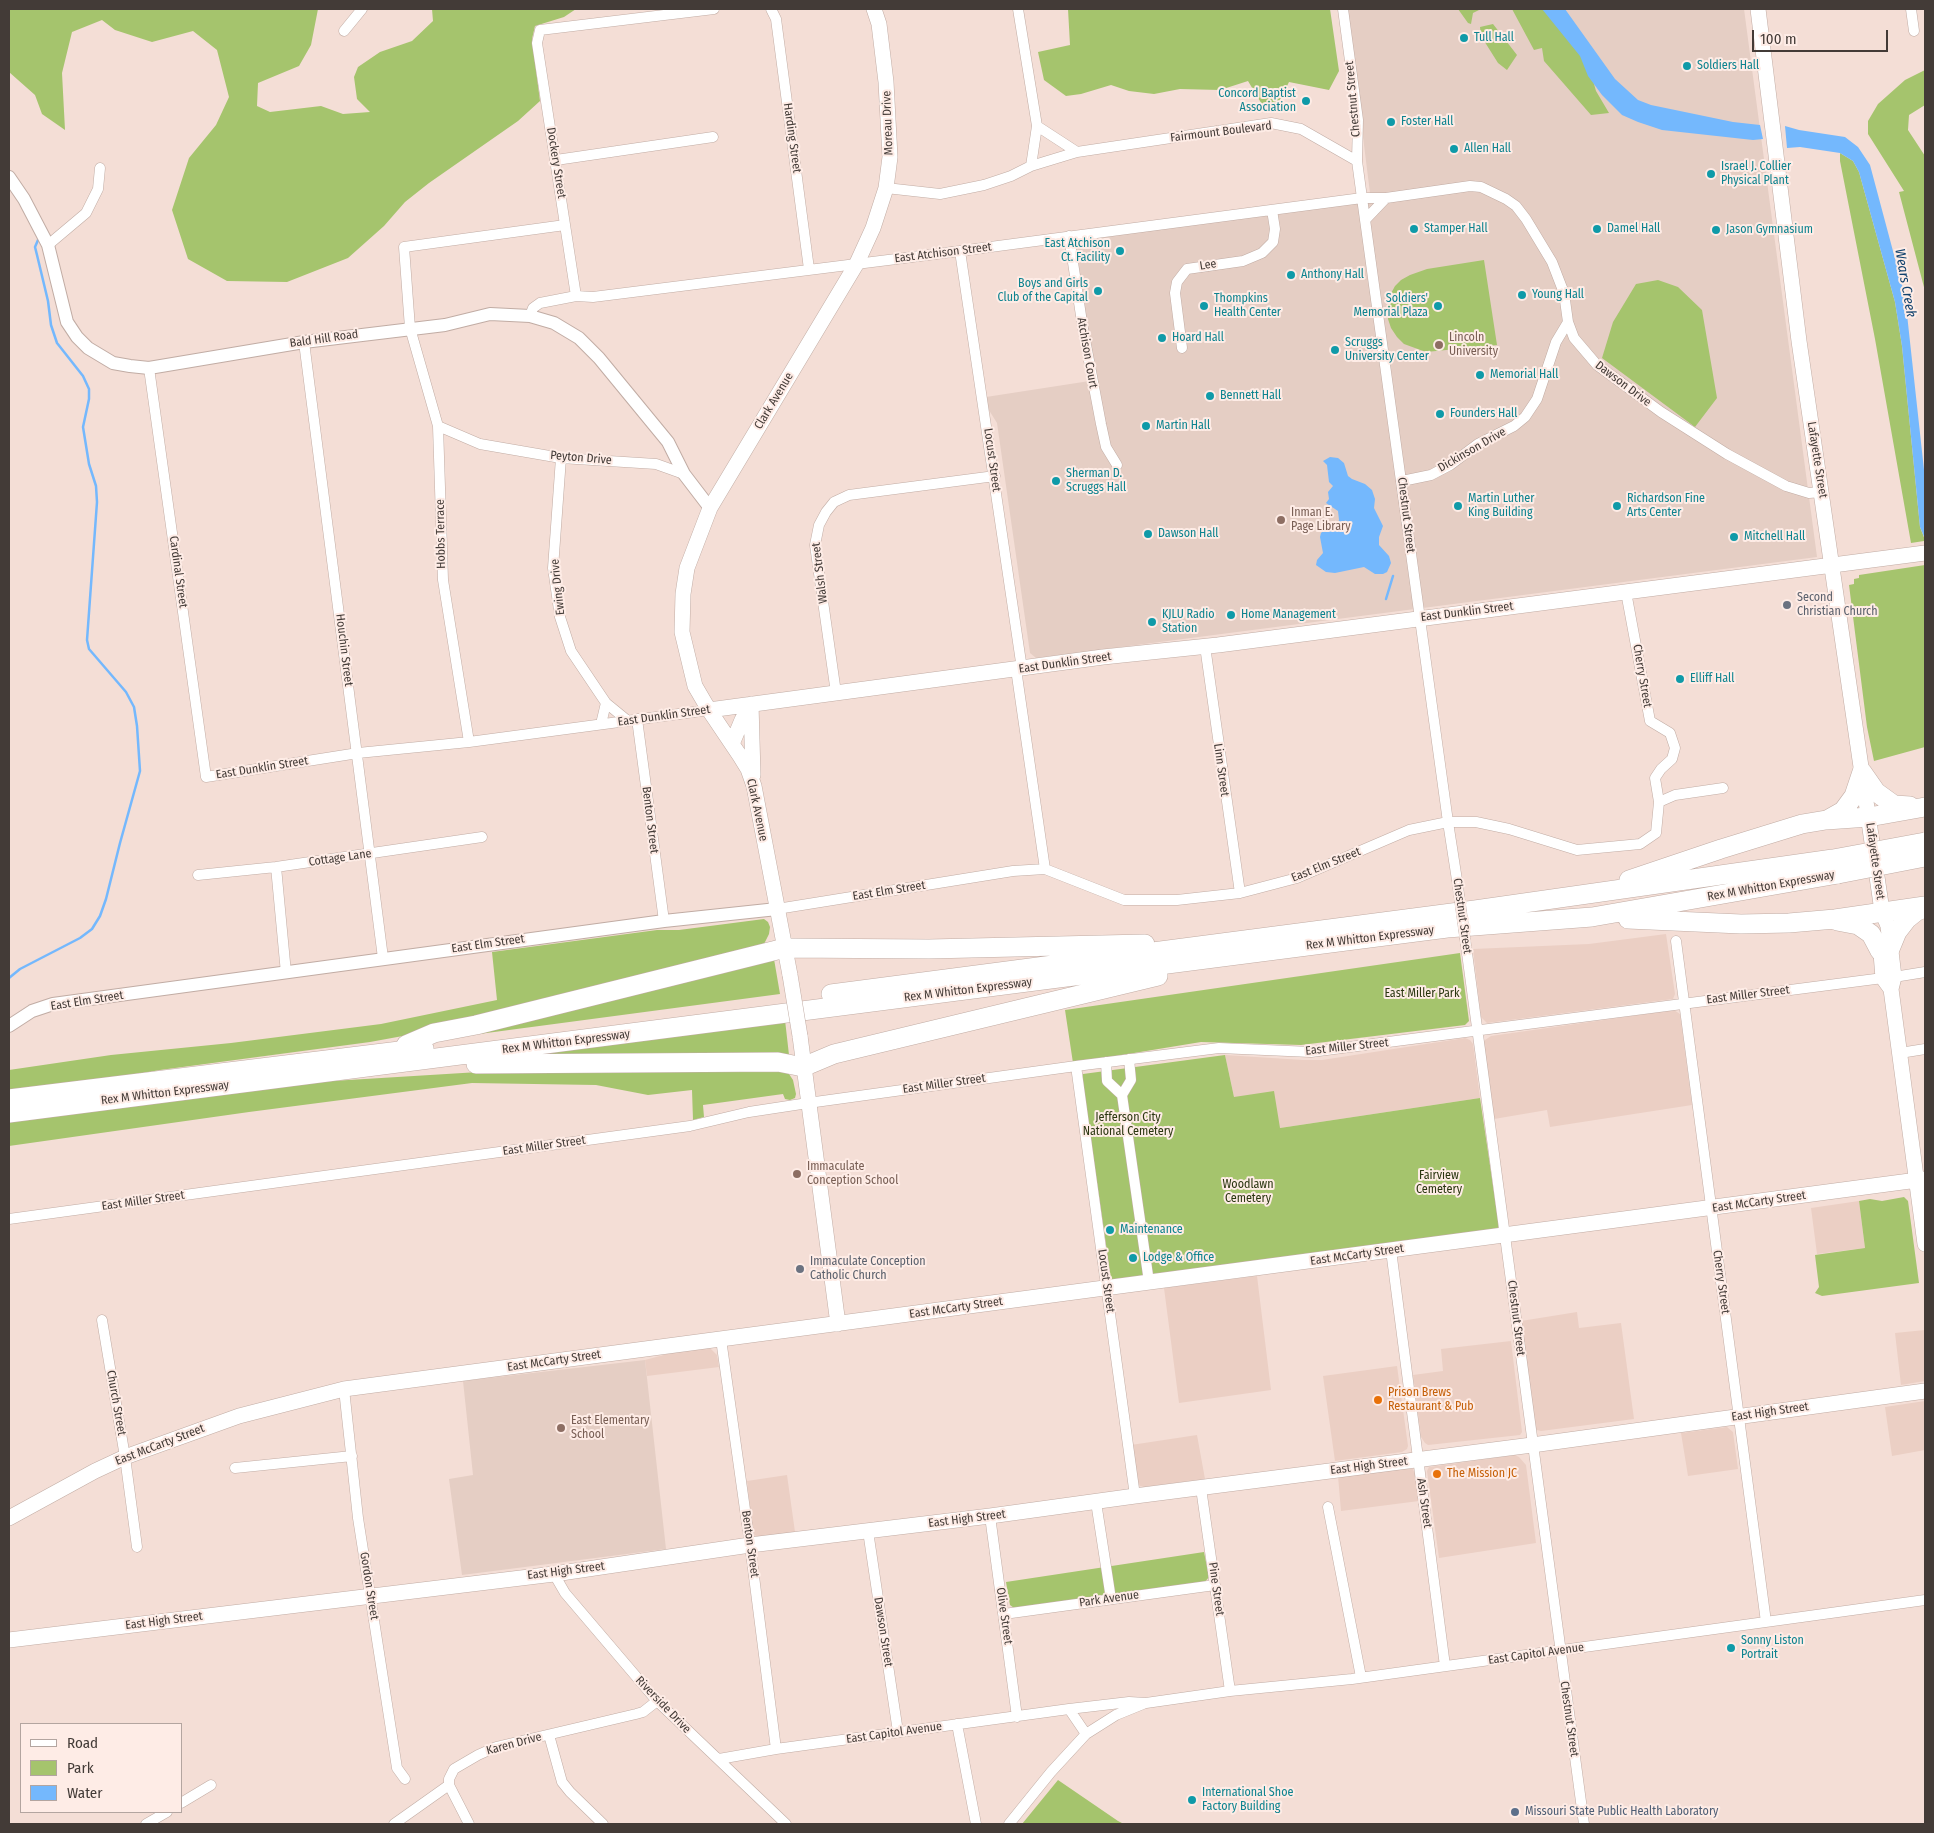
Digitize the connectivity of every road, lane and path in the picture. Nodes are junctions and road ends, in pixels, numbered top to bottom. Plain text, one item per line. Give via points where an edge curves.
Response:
1 (362, 9) edge
2 (714, 9) edge
3 (771, 9) edge
4 (874, 9) edge
5 (1018, 9) edge
6 (1343, 9) edge
7 (1758, 9) edge
8 (1911, 9) edge
9 (1914, 30) dead end
10 (344, 31) dead end
11 (1036, 126) junction
12 (713, 137) dead end
13 (1077, 152) junction
14 (556, 160) junction
15 (1357, 161) junction
16 (1032, 166) junction
17 (100, 168) dead end
18 (9, 177) edge
19 (886, 188) junction
20 (1362, 198) junction
21 (1386, 198) junction
22 (1272, 210) junction
23 (1365, 220) junction
24 (565, 225) junction
25 (1069, 236) junction
26 (48, 245) junction
27 (960, 251) junction
28 (857, 263) junction
29 (809, 269) junction
30 (576, 296) junction
31 (530, 316) junction
32 (1568, 322) junction
33 (410, 328) junction
34 (304, 342) junction
35 (1182, 348) dead end
36 (149, 368) junction
37 (438, 426) junction
38 (561, 458) junction
39 (1117, 465) dead end
40 (684, 474) junction
41 (995, 476) junction
42 (1402, 482) junction
43 (1822, 492) junction
44 (710, 508) junction
45 (1925, 553) edge
46 (1832, 565) junction
47 (1626, 592) junction
48 (1421, 618) junction
49 (1205, 646) junction
50 (1019, 669) junction
51 (836, 693) junction
52 (606, 703) junction
53 (751, 704) junction
54 (709, 710) junction
55 (633, 720) junction
56 (601, 724) junction
57 (469, 742) junction
58 (732, 744) junction
59 (358, 753) junction
60 (1862, 772) junction
61 (206, 777) joint
62 (754, 786) junction
63 (1723, 788) dead end
64 (1659, 802) junction
65 (1923, 807) edge
66 (1868, 817) junction
67 (1826, 820) junction
68 (1448, 822) junction
69 (482, 838) dead end
70 (1925, 842) edge
71 (370, 854) junction
72 (1925, 857) edge
73 (276, 867) junction
74 (1836, 867) junction
75 (1045, 869) junction
76 (198, 875) dead end
77 (1240, 893) junction
78 (1587, 894) junction
79 (1925, 907) edge
80 (777, 909) junction
81 (1882, 912) junction
82 (1592, 917) junction
83 (1828, 920) junction
84 (664, 921) junction
85 (1676, 942) dead end
86 (1194, 947) junction
87 (785, 948) junction
88 (1886, 950) junction
89 (1230, 957) junction
90 (383, 958) junction
91 (1925, 972) edge
92 (286, 973) junction
93 (1889, 981) junction
94 (1684, 1003) junction
95 (9, 1026) edge
96 (1478, 1031) junction
97 (1925, 1049) edge
98 (1900, 1053) junction
99 (393, 1058) junction
100 (1129, 1059) junction
101 (1106, 1062) junction
102 (1076, 1066) junction
103 (803, 1067) junction
104 (1122, 1096) junction
105 (9, 1099) edge
106 (808, 1103) junction
107 (9, 1113) edge
108 (1921, 1180) edge
109 (1712, 1208) junction
110 (9, 1219) edge
111 (1505, 1235) junction
112 (1925, 1244) edge
113 (1391, 1250) junction
114 (1149, 1282) junction
115 (1107, 1288) junction
116 (102, 1320) dead end
117 (838, 1324) junction
118 (721, 1339) junction
119 (344, 1389) junction
120 (1925, 1391) edge
121 (1738, 1416) junction
122 (1532, 1445) junction
123 (352, 1456) junction
124 (125, 1457) junction
125 (1418, 1460) junction
126 (235, 1468) dead end
127 (1201, 1488) junction
128 (1135, 1496) junction
129 (1096, 1502) junction
130 (1328, 1507) dead end
131 (990, 1516) junction
132 (9, 1518) edge
133 (868, 1531) junction
134 (750, 1545) junction
135 (137, 1547) dead end
136 (554, 1574) junction
137 (1215, 1585) junction
138 (371, 1595) junction
139 (1111, 1599) junction
140 (1925, 1600) edge
141 (1004, 1614) junction
142 (1766, 1622) junction
143 (9, 1640) edge
144 (1560, 1650) junction
145 (1445, 1666) junction
146 (1360, 1678) junction
147 (1230, 1691) junction
148 (657, 1701) junction
149 (1146, 1703) junction
150 (1069, 1709) junction
151 (1017, 1717) junction
152 (957, 1724) junction
153 (898, 1732) junction
154 (1086, 1734) junction
155 (549, 1735) junction
156 (776, 1749) junction
157 (719, 1759) junction
158 (405, 1779) dead end
159 (211, 1785) dead end
160 (449, 1785) junction
161 (182, 1802) edge
162 (164, 1813) edge
163 (146, 1824) edge
164 (394, 1824) edge
165 (469, 1824) edge
166 (603, 1824) edge
167 (786, 1824) edge
168 (976, 1824) edge
169 (1009, 1824) edge
170 (1584, 1824) edge

1 - 10 street
2 - 14 street, Dockery Street via 540,30 537,43
3 - 29 street, Harding Street via 776,19
4 - 19 main road, Moreau Drive via 879,24 886,82 890,157
5 - 11 street
6 - 15 street, Chestnut Street via 1358,120
7 - 43 main road, Lafayette Street via 1799,341
8 - 9 street
11 - 13 street
11 - 16 street
12 - 14 street
13 - 15 street, Fairmount Boulevard via 1271,124 1301,129
13 - 16 street, Fairmount Boulevard
14 - 24 street, Dockery Street
15 - 20 street, Chestnut Street
16 - 19 street, Fairmount Boulevard via 984,185 940,194
17 - 26 street via 98,189 86,213
18 - 26 street, Bald Hill Road
19 - 28 main road, Moreau Drive
20 - 21 street, Dawson Drive
20 - 22 street, East Atchison Street
20 - 23 street, Chestnut Street
21 - 23 street
21 - 32 street, Dawson Drive via 1470,186 1481,187 1506,199 1526,219 1552,262 1564,293
22 - 25 street, East Atchison Street
22 - 35 street, Lee via 1273,242 1262,253 1243,261 1187,269 1178,282 1175,293
23 - 42 street, Chestnut Street
24 - 30 street, Dockery Street
24 - 33 street, Hobbs Terrace via 404,247
25 - 27 street, East Atchison Street
25 - 39 street, Atchison Court via 1100,424 1106,447
26 - 36 street, Bald Hill Road via 67,322 77,338 114,363
27 - 28 street, East Atchison Street
27 - 41 street, Locust Street
28 - 29 street, East Atchison Street
28 - 44 main road, Clark Avenue
29 - 30 street, East Atchison Street via 593,297
30 - 31 street, East Atchison Street via 540,303
31 - 33 street, Bald Hill Road via 490,314 445,325
31 - 40 street, Bald Hill Road via 554,323 579,338 599,358 668,442
32 - 42 street, Dickinson Drive via 1556,342 1537,399 1525,417 1478,444 1450,465
32 - 43 street, Dawson Drive via 1577,343 1596,365 1661,412 1727,454 1786,486 1809,493
33 - 34 street, Bald Hill Road
33 - 37 street, Hobbs Terrace
34 - 36 street, Bald Hill Road
34 - 59 street, Houchin Street
36 - 61 street, Cardinal Street
37 - 38 street, Peyton Drive via 480,444
37 - 57 street, Hobbs Terrace via 442,580
38 - 40 street, Peyton Drive via 656,464
38 - 52 street, Ewing Drive via 553,568 560,617 571,651
40 - 44 street
41 - 50 street, Locust Street
41 - 51 street, Walsh Street via 849,495 834,502 826,512 819,524 815,545
42 - 48 street, Chestnut Street
43 - 46 main road, Lafayette Street
44 - 54 main road, Clark Avenue via 687,568 682,632 695,686
45 - 46 main road, East Dunklin Street
46 - 47 main road, East Dunklin Street
46 - 60 main road, Lafayette Street
47 - 48 main road, East Dunklin Street
47 - 64 street, Cherry Street via 1650,721 1670,733 1675,748 1672,759 1655,778
48 - 49 main road, East Dunklin Street
48 - 68 street, Chestnut Street
49 - 50 main road, East Dunklin Street
49 - 77 street, Linn Street
50 - 51 main road, East Dunklin Street
50 - 75 street, Locust Street
51 - 53 main road, East Dunklin Street
52 - 55 street, Ewing Drive
52 - 56 street
53 - 54 main road, East Dunklin Street
53 - 58 main road
53 - 62 main road
54 - 55 street, East Dunklin Street
54 - 58 main road, Clark Avenue
55 - 56 street, East Dunklin Street
55 - 84 street, Benton Street
56 - 57 street, East Dunklin Street
57 - 59 street, East Dunklin Street
58 - 62 main road, Clark Avenue via 748,769
59 - 61 street, East Dunklin Street
59 - 71 street, Houchin Street
60 - 65 highway via 1876,792 1894,804
60 - 66 main road, Lafayette Street
60 - 67 highway via 1854,796 1843,811
62 - 80 main road, Clark Avenue
63 - 64 street via 1675,795
64 - 68 street, East Elm Street via 1656,833 1640,844 1631,845 1577,850 1476,822
65 - 66 highway
66 - 67 highway
66 - 81 main road, Lafayette Street
67 - 78 highway via 1802,824 1721,849
68 - 77 street, East Elm Street via 1409,830 1297,878
68 - 96 street, Chestnut Street, bridge
69 - 71 street, Cottage Lane
70 - 74 highway, Rex M Whitton Expressway, bridge
71 - 73 street, Cottage Lane
71 - 90 street, Houchin Street
72 - 74 highway, Rex M Whitton Expressway, bridge
73 - 76 street, Cottage Lane
73 - 92 street
74 - 78 highway, Rex M Whitton Expressway
74 - 82 highway, Rex M Whitton Expressway
75 - 77 street, East Elm Street via 1124,900 1177,900
75 - 80 street, East Elm Street via 1013,871
78 - 86 highway, Rex M Whitton Expressway
79 - 81 highway
79 - 88 highway via 1906,919
80 - 84 street, East Elm Street
80 - 87 main road, Clark Avenue
81 - 83 highway
81 - 88 main road, Lafayette Street via 1888,926
82 - 83 highway via 1741,924
82 - 89 highway, Rex M Whitton Expressway via 1447,928
83 - 88 highway via 1858,925
84 - 90 street, East Elm Street
85 - 94 street, Cherry Street
86 - 87 highway via 1134,943 929,949
86 - 99 highway, Rex M Whitton Expressway
87 - 99 highway via 434,1034
87 - 103 main road, Clark Avenue, bridge
88 - 93 main road, Lafayette Street
89 - 99 highway, Rex M Whitton Expressway
89 - 103 highway via 834,1054
90 - 92 street, East Elm Street
91 - 93 street, East Miller Street
92 - 95 street, East Elm Street via 53,1004 32,1011
93 - 94 street, East Miller Street
93 - 98 main road, Lafayette Street
94 - 96 street, East Miller Street
94 - 109 street, Cherry Street
96 - 100 street, East Miller Street via 1311,1052 1218,1048
96 - 111 street, Chestnut Street
97 - 98 street
98 - 108 main road, Lafayette Street
99 - 103 highway via 778,1062
99 - 105 highway, Rex M Whitton Expressway
99 - 107 highway, Rex M Whitton Expressway
100 - 101 street, East Miller Street
100 - 104 street via 1131,1080
101 - 102 street, East Miller Street
101 - 104 street via 1107,1081
102 - 106 street, East Miller Street
102 - 115 street, Locust Street
103 - 106 main road, Clark Avenue
104 - 114 street
106 - 110 street, East Miller Street via 690,1126
106 - 117 main road, Clark Avenue
108 - 109 main road, East McCarty Street
108 - 112 main road, Lafayette Street
109 - 111 main road, East McCarty Street
109 - 121 street, Cherry Street
111 - 113 main road, East McCarty Street
111 - 122 street, Chestnut Street
113 - 114 main road, East McCarty Street
113 - 125 street, Ash Street
114 - 115 main road, East McCarty Street
115 - 117 main road, East McCarty Street
115 - 128 street, Locust Street
116 - 124 street, Church Street
117 - 118 main road, East McCarty Street
118 - 119 main road, East McCarty Street
118 - 134 street, Benton Street
119 - 123 street, Gordon Street
119 - 124 main road, East McCarty Street via 239,1416
120 - 121 main road, East High Street
121 - 122 main road, East High Street
121 - 142 street, Cherry Street
122 - 125 main road, East High Street
122 - 144 street, Chestnut Street
123 - 126 street
123 - 138 street, Gordon Street
124 - 132 main road, East McCarty Street
124 - 135 street, Church Street
125 - 127 main road, East High Street
125 - 145 street, Ash Street
127 - 128 main road, East High Street
127 - 137 street, Pine Street
128 - 129 main road, East High Street
129 - 131 main road, East High Street
129 - 139 street
130 - 146 street
131 - 133 main road, East High Street
131 - 141 street, Olive Street
133 - 134 main road, East High Street
133 - 153 street, Dawson Street
134 - 136 main road, East High Street
134 - 156 street, Benton Street
136 - 138 main road, East High Street
136 - 148 street, Riverside Drive via 565,1593
137 - 139 street, Park Avenue
137 - 147 street, Pine Street
138 - 143 main road, East High Street
138 - 158 street, Gordon Street via 397,1768
139 - 141 street, Park Avenue
140 - 142 street, East Capitol Avenue
141 - 151 street, Olive Street
142 - 144 street, East Capitol Avenue
144 - 145 street, East Capitol Avenue
144 - 170 street, Chestnut Street
145 - 146 street, East Capitol Avenue
146 - 147 street, East Capitol Avenue
147 - 149 street, East Capitol Avenue
148 - 155 street, Karen Drive via 644,1712
148 - 157 street, Riverside Drive
149 - 150 street, East Capitol Avenue
149 - 154 street, East Capitol Avenue
150 - 151 street, East Capitol Avenue
150 - 154 street
151 - 152 street, East Capitol Avenue
152 - 153 street, East Capitol Avenue
152 - 168 street
153 - 156 street, East Capitol Avenue
154 - 169 street, East Capitol Avenue
155 - 160 street, Karen Drive via 496,1747 478,1755 454,1769
155 - 166 street via 562,1782
156 - 157 street, East Capitol Avenue
157 - 167 street, Riverside Drive
159 - 161 street
160 - 164 street, Karen Drive
160 - 165 street
162 - 163 street

